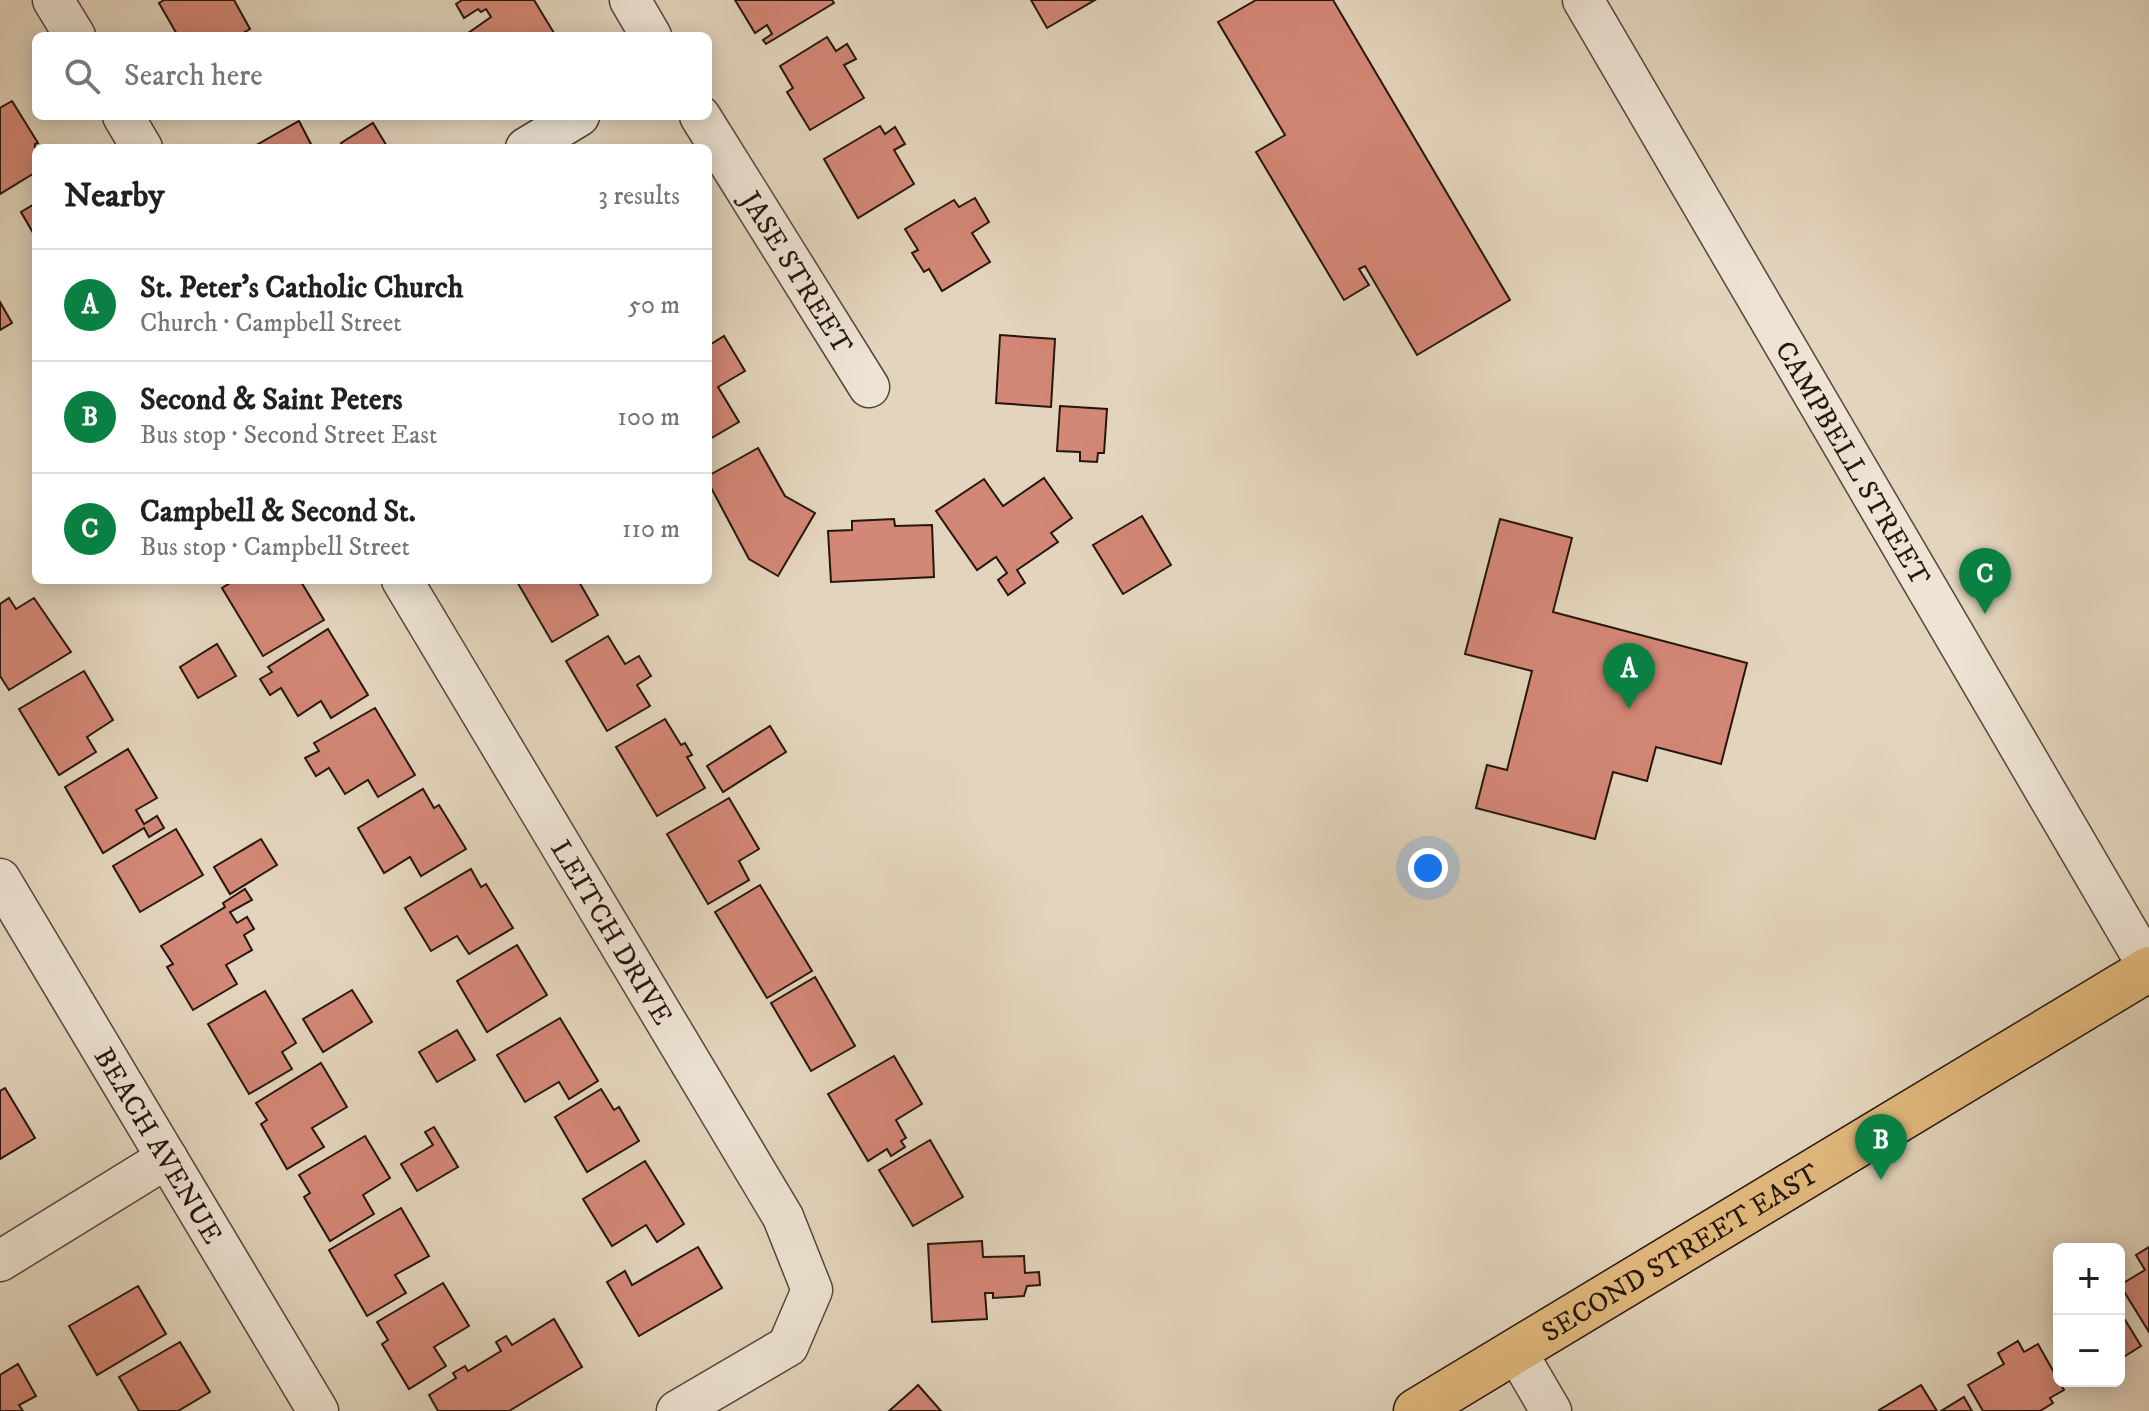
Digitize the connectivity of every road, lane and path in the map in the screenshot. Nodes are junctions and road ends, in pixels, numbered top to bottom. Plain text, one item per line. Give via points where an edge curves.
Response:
1 (53, 0) edge
2 (630, 0) edge
3 (1583, 0) edge
4 (73, 32) edge
5 (649, 32) edge
6 (125, 120) edge
7 (572, 120) edge
8 (702, 120) edge
9 (140, 144) edge
10 (533, 144) edge
11 (869, 387) dead end
12 (404, 584) edge
13 (0, 879) edge
14 (2149, 969) edge
15 (167, 1158) junction
16 (0, 1261) edge
17 (1516, 1351) junction
18 (318, 1411) edge
19 (677, 1411) edge
20 (1416, 1411) edge
21 (1551, 1411) edge

1 - 4 street
2 - 5 street
3 - 14 street, CAMPBELL STREET
6 - 9 street
7 - 10 street
8 - 11 street, JASE STREET
12 - 19 street, LEITCH DRIVE via 783,1217 812,1290 788,1346
13 - 15 street, BEACH AVENUE
14 - 17 main road, SECOND STREET EAST
15 - 16 street
15 - 18 street, BEACH AVENUE
17 - 20 main road, SECOND STREET EAST
17 - 21 street

